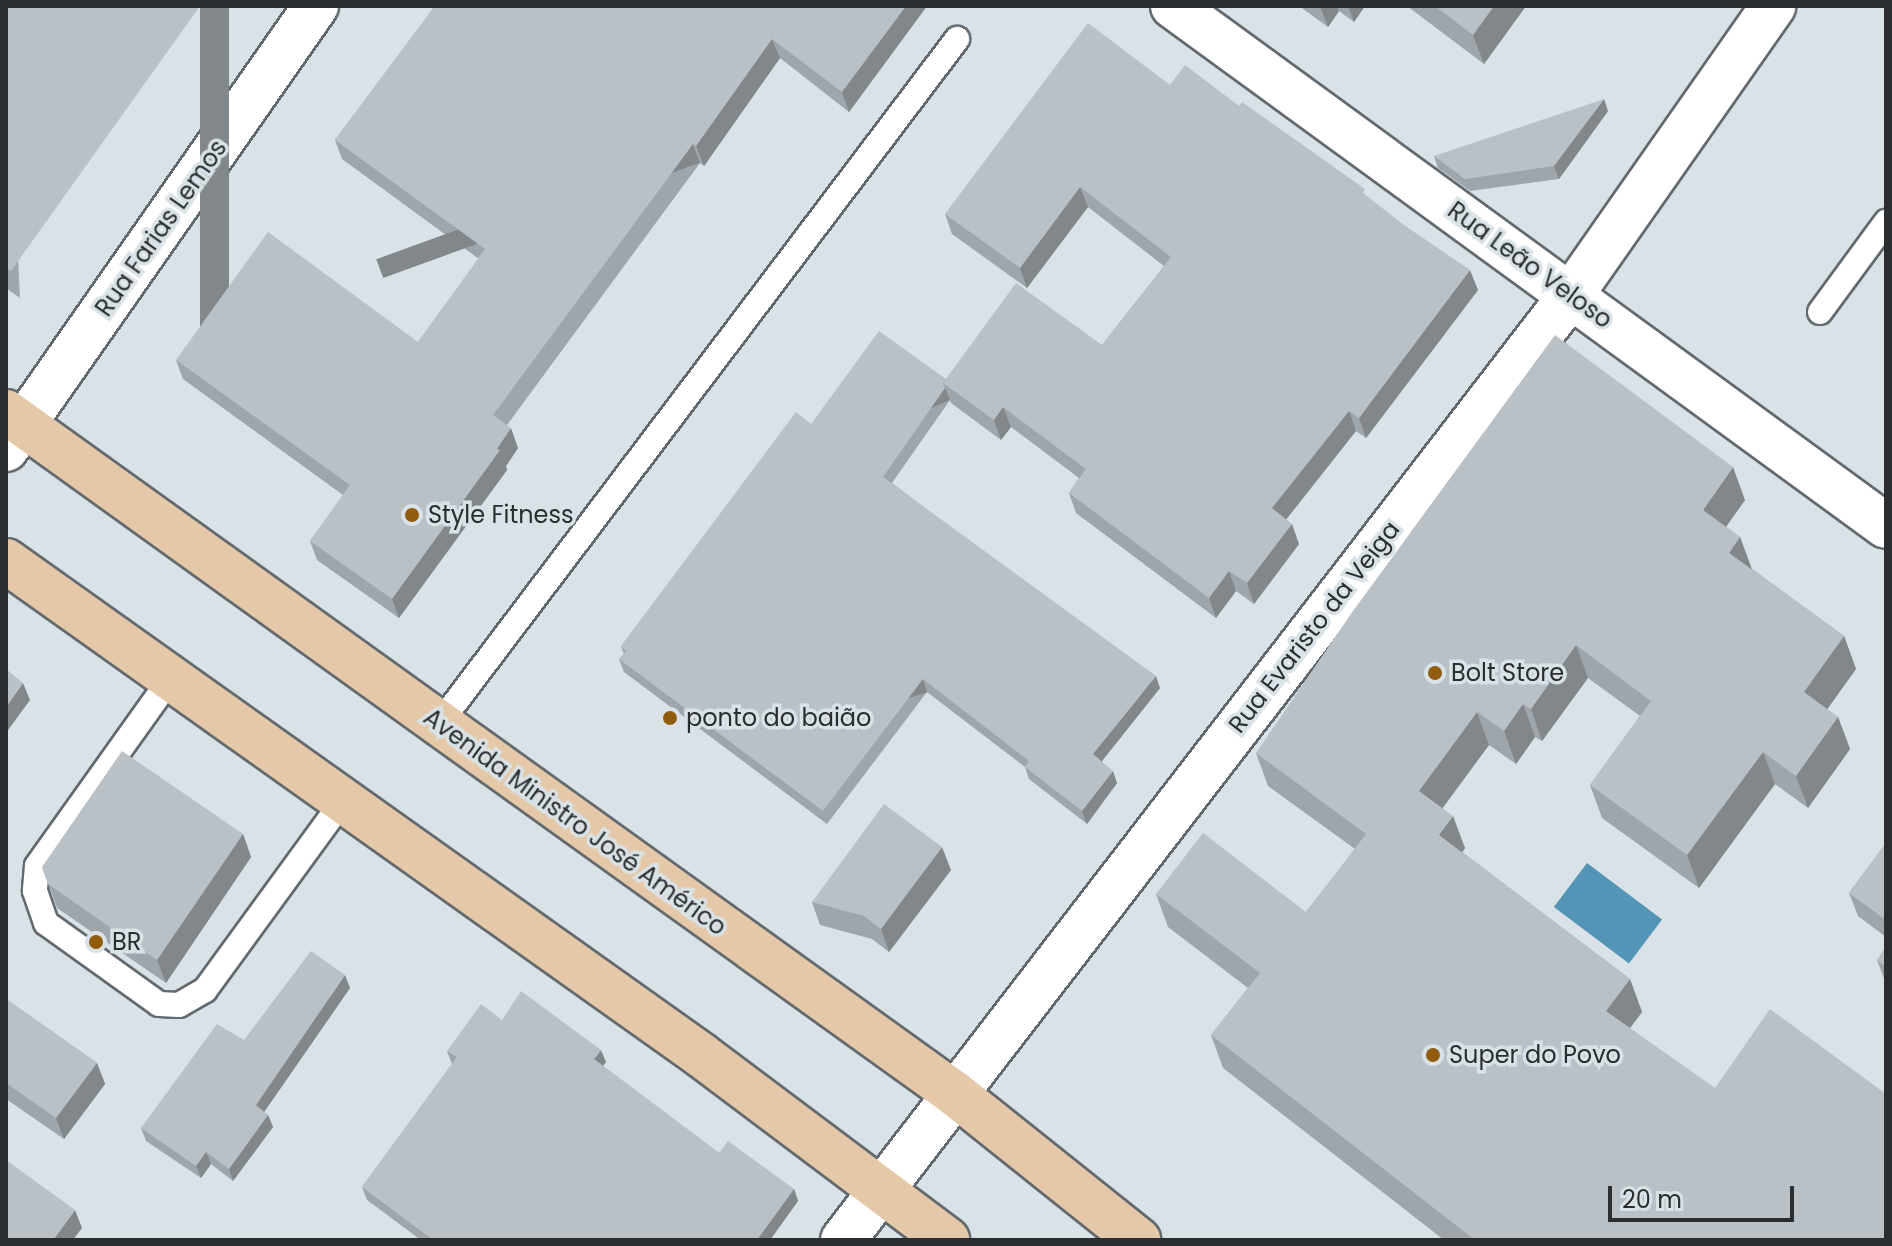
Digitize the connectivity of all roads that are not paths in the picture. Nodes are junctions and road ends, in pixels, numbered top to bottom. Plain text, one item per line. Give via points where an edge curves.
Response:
1 (316, 6) edge
2 (1173, 6) edge
3 (1773, 6) edge
4 (957, 39) dead end
5 (1886, 222) edge
6 (1571, 295) junction
7 (1820, 312) dead end
8 (12, 429) edge
9 (1886, 526) edge
10 (6, 561) edge
11 (171, 678) junction
12 (439, 724) junction
13 (343, 801) junction
14 (954, 1093) junction
15 (880, 1188) junction
16 (843, 1240) edge
17 (947, 1240) edge
18 (1138, 1240) edge

1 - 8 street, Rua Farias Lemos
2 - 6 street, Rua Leão Veloso
3 - 6 street, Rua Evaristo da Veiga
4 - 12 lane
5 - 7 lane
6 - 9 street, Rua Leão Veloso
6 - 14 street, Rua Evaristo da Veiga
8 - 12 main road, Avenida Ministro José Américo
10 - 11 main road
11 - 13 main road
11 - 13 lane via 37,866 35,891 46,923 146,995 159,1004 179,1005 205,990
12 - 14 main road, Avenida Ministro José Américo
13 - 15 main road
14 - 15 street, Rua Evaristo da Veiga
14 - 18 main road, Avenida Ministro José Américo
15 - 16 street, Rua Evaristo da Veiga
15 - 17 main road

